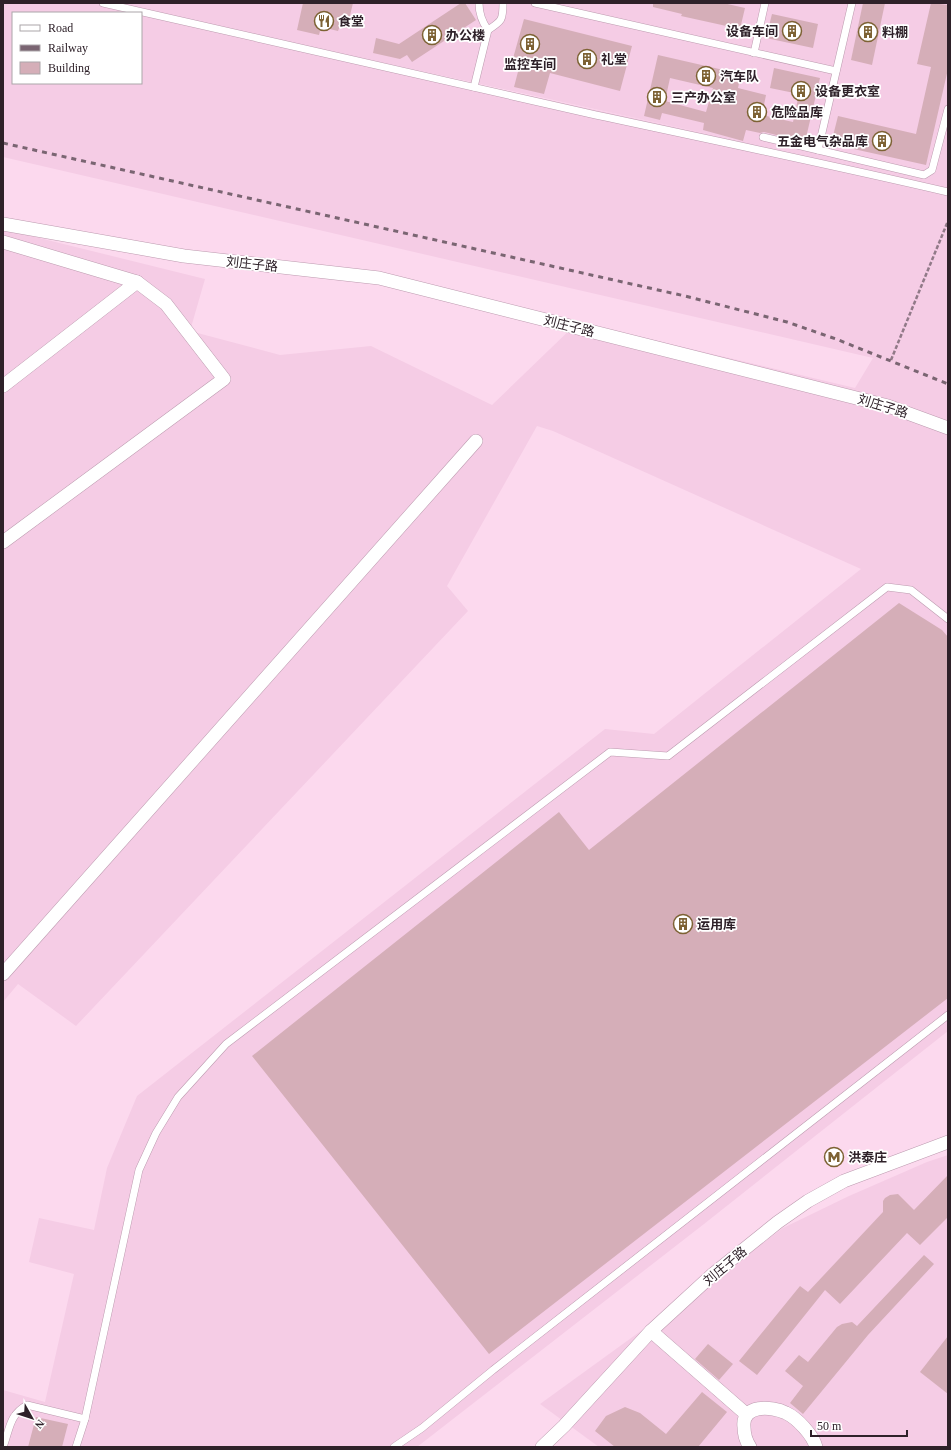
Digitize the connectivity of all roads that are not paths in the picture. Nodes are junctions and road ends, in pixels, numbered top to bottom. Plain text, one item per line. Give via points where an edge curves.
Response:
1 (103, 3) edge
2 (479, 3) edge
3 (503, 3) edge
4 (535, 3) edge
5 (765, 3) edge
6 (852, 3) edge
7 (488, 30) junction
8 (754, 53) junction
9 (836, 71) junction
10 (474, 87) junction
11 (948, 109) edge
12 (763, 137) dead end
13 (818, 150) junction
14 (948, 192) edge
15 (3, 224) edge
16 (3, 242) edge
17 (137, 282) junction
18 (3, 386) edge
19 (948, 428) edge
20 (476, 441) dead end
21 (3, 542) edge
22 (948, 619) edge
23 (3, 974) edge
24 (948, 1015) edge
25 (948, 1142) edge
26 (651, 1331) junction
27 (746, 1414) junction
28 (85, 1419) junction
29 (3, 1446) edge
30 (76, 1447) edge
31 (394, 1447) edge
32 (542, 1447) edge
33 (750, 1447) edge
34 (816, 1447) edge

1 - 10 lane
2 - 7 lane via 482,22
3 - 7 lane via 503,16
4 - 8 lane
5 - 8 lane
6 - 9 lane
7 - 10 lane
8 - 9 lane
9 - 13 lane
10 - 14 lane
11 - 13 lane via 932,170 924,175
12 - 13 lane
15 - 19 street, 刘庄子路 via 184,256 379,278 888,406
16 - 17 street
17 - 18 street
17 - 21 street via 166,304 224,379
20 - 23 street
22 - 28 lane via 911,590 887,587 668,756 610,752 226,1044 178,1097 156,1133 139,1170
24 - 31 lane via 422,1428
25 - 26 street, 刘庄子路 via 844,1181 808,1201 712,1275
26 - 27 street
26 - 32 street, 刘庄子路
27 - 33 street via 743,1424 744,1435
27 - 34 street via 771,1408 787,1413 803,1427
28 - 29 lane via 27,1405 13,1416
28 - 30 lane

